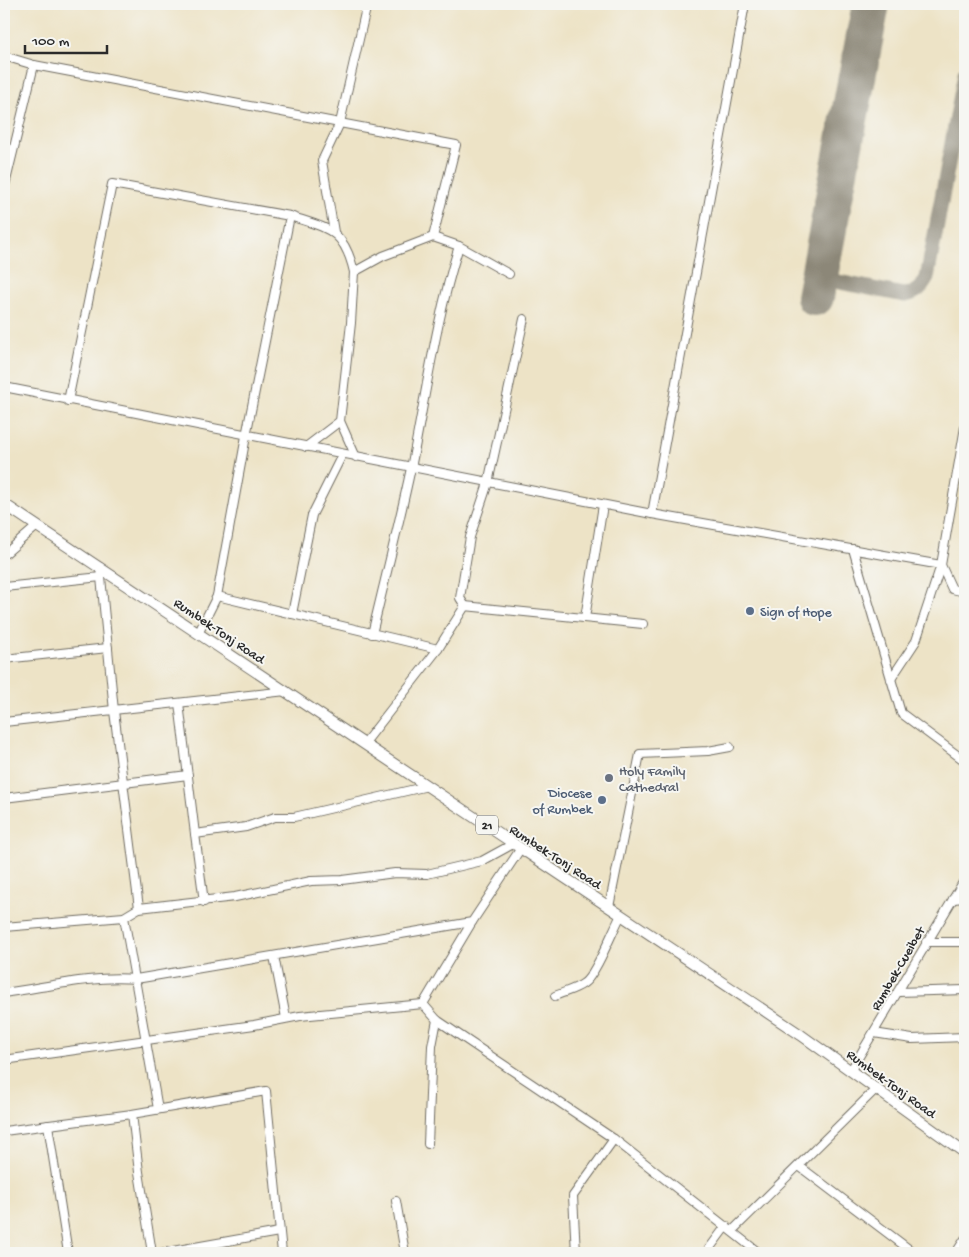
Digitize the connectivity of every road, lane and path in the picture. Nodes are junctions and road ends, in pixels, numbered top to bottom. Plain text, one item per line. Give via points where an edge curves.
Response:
1 (367, 4) edge
2 (746, 4) edge
3 (4, 56) edge
4 (34, 65) junction
5 (340, 123) junction
6 (4, 189) edge
7 (290, 216) junction
8 (334, 232) junction
9 (434, 237) junction
10 (459, 246) junction
11 (354, 272) junction
12 (509, 274) dead end
13 (524, 320) dead end
14 (4, 387) edge
15 (68, 401) junction
16 (340, 421) junction
17 (965, 427) edge
18 (246, 436) junction
19 (306, 447) junction
20 (342, 455) junction
21 (356, 457) junction
22 (411, 468) junction
23 (488, 483) junction
24 (4, 504) edge
25 (603, 505) junction
26 (652, 514) junction
27 (37, 526) junction
28 (853, 550) junction
29 (4, 552) edge
30 (941, 565) junction
31 (100, 572) junction
32 (4, 587) edge
33 (965, 592) edge
34 (217, 596) junction
35 (465, 606) junction
36 (292, 614) junction
37 (585, 618) junction
38 (643, 624) dead end
39 (200, 632) junction
40 (372, 634) junction
41 (108, 648) junction
42 (438, 649) junction
43 (4, 659) edge
44 (891, 679) junction
45 (286, 691) junction
46 (179, 704) junction
47 (114, 711) junction
48 (4, 722) edge
49 (364, 744) junction
50 (730, 747) dead end
51 (965, 761) edge
52 (188, 775) junction
53 (124, 784) junction
54 (428, 786) junction
55 (4, 798) edge
56 (195, 834) junction
57 (517, 846) junction
58 (965, 879) edge
59 (965, 898) edge
60 (953, 899) junction
61 (204, 902) junction
62 (609, 907) junction
63 (139, 908) junction
64 (621, 915) junction
65 (124, 918) junction
66 (472, 922) junction
67 (4, 927) edge
68 (926, 942) junction
69 (965, 942) edge
70 (274, 956) junction
71 (136, 979) junction
72 (965, 990) edge
73 (898, 992) junction
74 (4, 993) edge
75 (555, 996) dead end
76 (423, 1004) junction
77 (286, 1018) junction
78 (437, 1020) junction
79 (874, 1033) junction
80 (965, 1037) edge
81 (145, 1040) junction
82 (4, 1060) edge
83 (851, 1070) junction
84 (876, 1088) junction
85 (158, 1109) junction
86 (132, 1114) junction
87 (48, 1125) junction
88 (4, 1131) edge
89 (614, 1139) junction
90 (428, 1144) dead end
91 (965, 1153) edge
92 (799, 1166) junction
93 (396, 1201) dead end
94 (729, 1228) junction
95 (279, 1232) junction
96 (965, 1239) edge
97 (68, 1253) edge
98 (152, 1253) edge
99 (161, 1253) edge
100 (282, 1253) edge
101 (405, 1253) edge
102 (576, 1253) edge
103 (706, 1253) edge
104 (759, 1253) edge
105 (914, 1253) edge
106 (956, 1253) edge

1 - 5 street
2 - 26 street
3 - 4 street
4 - 5 street
4 - 6 street
5 - 8 street via 322,161
5 - 9 street via 456,145
7 - 8 street
7 - 15 street via 112,184
7 - 18 street
8 - 11 street via 349,252
9 - 10 street
9 - 11 street via 392,252
10 - 12 street
10 - 22 street via 443,304
11 - 16 street
13 - 23 street
14 - 15 street
15 - 18 street
16 - 19 street
16 - 21 street
17 - 30 street
18 - 19 street
18 - 34 street
19 - 20 street
20 - 21 street
20 - 36 street via 312,516
21 - 22 street
22 - 23 street
22 - 40 street
23 - 25 street
23 - 35 street via 470,537 460,598
24 - 27 main road, Rumbek-Tonj Road / 21
25 - 26 street
25 - 37 street
26 - 28 street
27 - 29 street
27 - 31 main road, Rumbek-Tonj Road / 21
28 - 30 street
28 - 44 street
30 - 33 street via 952,590
30 - 44 street via 916,641
31 - 32 street
31 - 39 main road, Rumbek-Tonj Road / 21
31 - 41 street
34 - 36 street
34 - 39 street
35 - 37 street
35 - 42 street
36 - 40 street
37 - 38 street
39 - 45 main road, Rumbek-Tonj Road / 21
40 - 42 street
41 - 43 street
41 - 47 street
42 - 49 street
44 - 51 street via 902,713
45 - 46 street
45 - 49 main road, Rumbek-Tonj Road / 21
46 - 47 street
46 - 52 street
47 - 48 street
47 - 53 street
49 - 54 main road, Rumbek-Tonj Road / 21
50 - 62 street via 640,754
52 - 53 street
52 - 56 street
53 - 55 street
53 - 63 street
54 - 56 street via 294,817 275,817 246,827
54 - 57 main road, Rumbek-Tonj Road / 21
56 - 61 street
57 - 61 street via 482,861 427,874 395,873 311,881
57 - 62 main road, Rumbek-Tonj Road / 21
57 - 66 street
58 - 60 street, Rumbek-Cueibet
59 - 60 street
60 - 68 street, Rumbek-Cueibet
61 - 63 street
62 - 64 main road, Rumbek-Tonj Road / 21
63 - 65 street
64 - 75 street via 585,983
64 - 83 main road, Rumbek-Tonj Road / 21
65 - 67 street
65 - 71 street
66 - 70 street
66 - 76 street
68 - 69 street
68 - 73 street, Rumbek-Cueibet
70 - 71 street
70 - 77 street
71 - 74 street via 80,980
71 - 81 street
72 - 73 street
73 - 79 street, Rumbek-Cueibet
76 - 77 street
76 - 78 street
77 - 81 street
78 - 89 street
78 - 90 street via 432,1046
79 - 80 street via 912,1038
79 - 83 street, Rumbek-Cueibet
81 - 82 street
81 - 85 street
83 - 84 main road, Rumbek-Tonj Road / 21
84 - 91 main road, Rumbek-Tonj Road / 21
84 - 92 street
85 - 86 street
85 - 95 street via 266,1091
86 - 87 street
86 - 98 street
87 - 88 street
87 - 97 street
89 - 94 street
89 - 102 street via 573,1196
92 - 94 street
92 - 105 street
93 - 101 street
94 - 103 street
94 - 104 street
95 - 99 street
95 - 100 street
96 - 106 street

